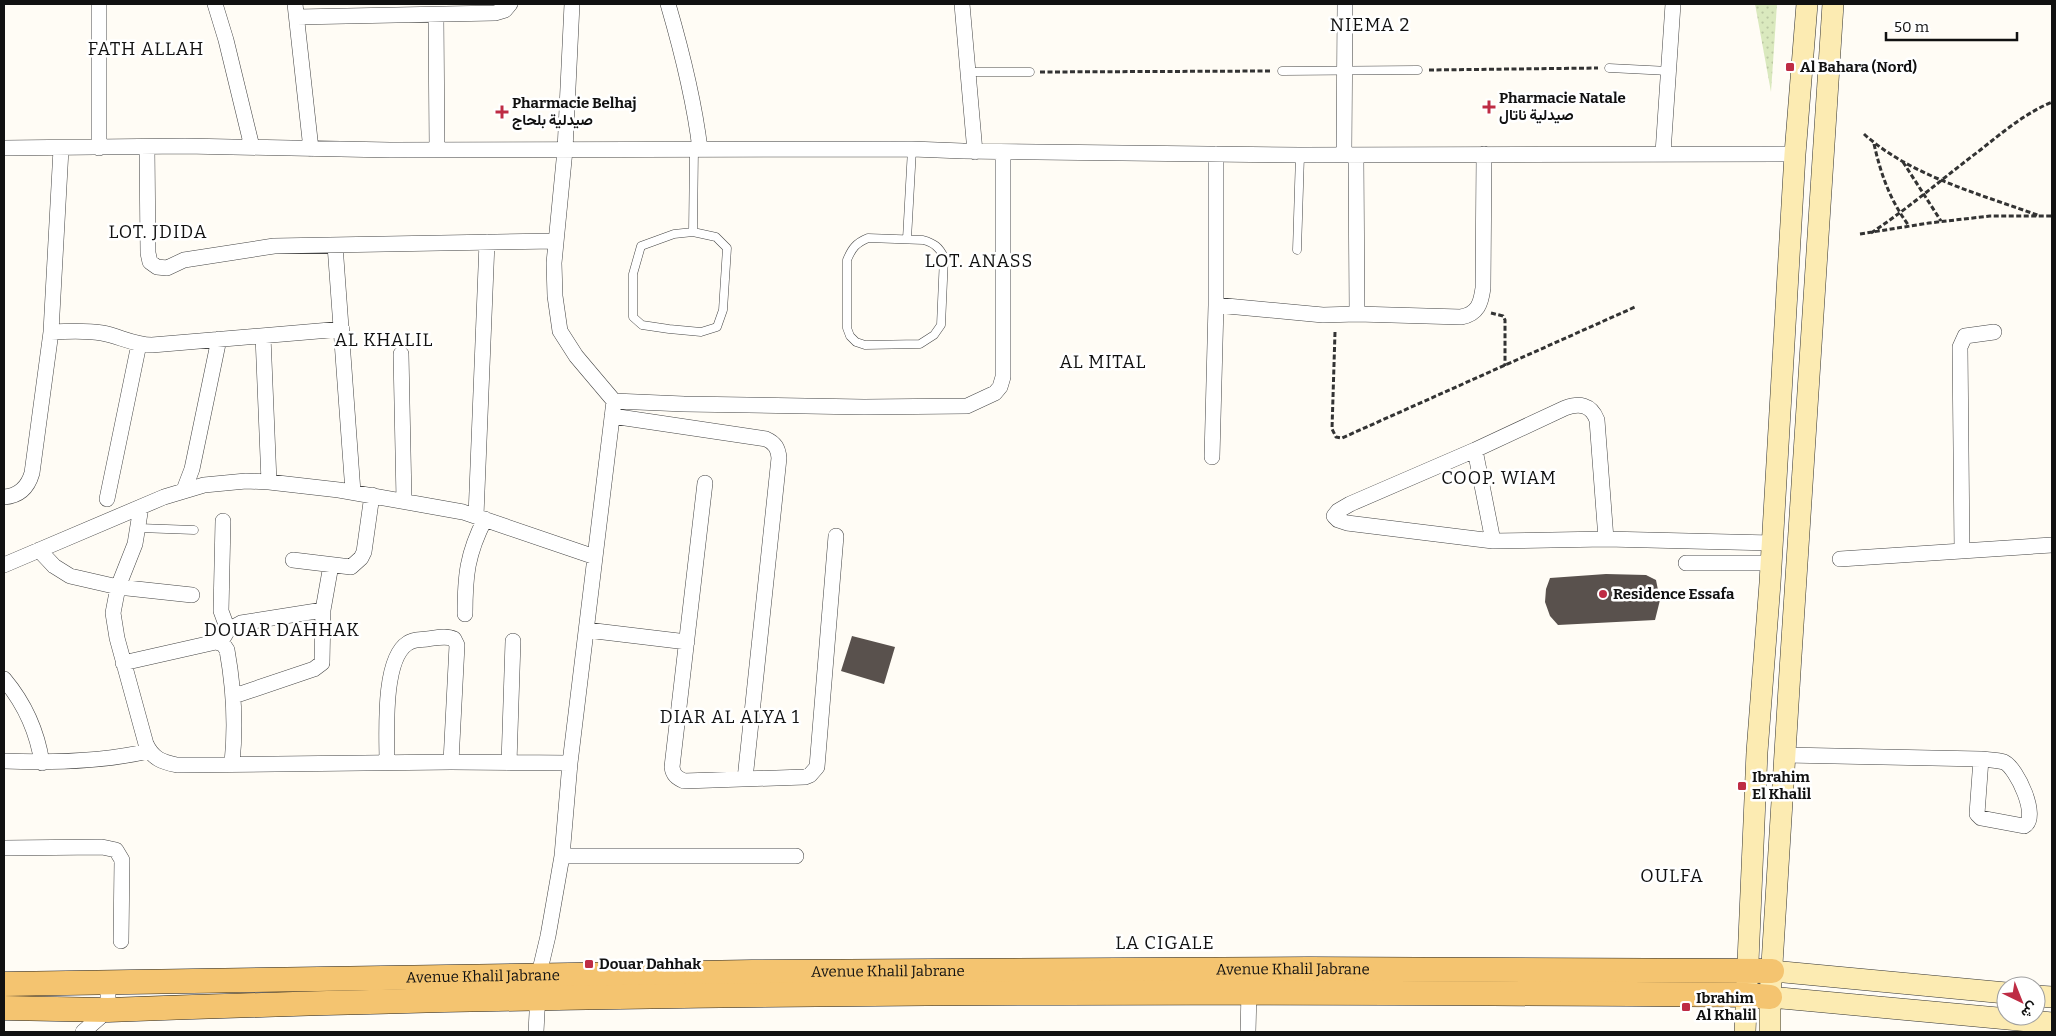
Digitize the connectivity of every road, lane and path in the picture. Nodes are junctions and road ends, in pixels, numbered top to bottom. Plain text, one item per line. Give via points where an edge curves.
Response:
1 (99, 4) edge
2 (215, 4) edge
3 (510, 4) edge
4 (572, 4) edge
5 (668, 4) edge
6 (962, 4) edge
7 (1345, 4) edge
8 (1673, 4) edge
9 (1807, 4) edge
10 (1833, 4) edge
11 (296, 10) edge
12 (436, 15) junction
13 (1609, 68) joint
14 (1418, 70) joint
15 (1282, 71) joint
16 (1345, 71) junction
17 (1668, 71) junction
18 (968, 72) junction
19 (1030, 72) joint
20 (2052, 102) edge
21 (1864, 134) dead end
22 (1874, 143) junction
23 (147, 147) junction
24 (252, 147) junction
25 (4, 148) edge
26 (99, 148) junction
27 (61, 149) junction
28 (311, 149) junction
29 (697, 149) junction
30 (912, 149) junction
31 (438, 150) junction
32 (565, 150) junction
33 (975, 152) junction
34 (1003, 152) junction
35 (1663, 153) junction
36 (1216, 154) junction
37 (1484, 154) junction
38 (1795, 154) junction
39 (1300, 155) junction
40 (1350, 155) junction
41 (1903, 162) junction
42 (1941, 179) junction
43 (1924, 194) junction
44 (1900, 214) junction
45 (2040, 216) junction
46 (2052, 216) edge
47 (1941, 221) junction
48 (1909, 226) junction
49 (693, 232) junction
50 (1871, 233) junction
51 (1860, 234) dead end
52 (907, 239) junction
53 (556, 241) junction
54 (487, 242) junction
55 (335, 245) junction
56 (1297, 250) dead end
57 (1216, 305) junction
58 (1634, 307) dead end
59 (1475, 311) junction
60 (1357, 314) junction
61 (342, 329) junction
62 (50, 332) junction
63 (1335, 332) dead end
64 (1994, 332) dead end
65 (263, 336) junction
66 (219, 339) junction
67 (140, 344) junction
68 (401, 354) dead end
69 (1504, 367) junction
70 (613, 408) junction
71 (1475, 450) junction
72 (1212, 457) dead end
73 (269, 482) junction
74 (704, 484) dead end
75 (184, 490) junction
76 (354, 492) junction
77 (372, 495) junction
78 (4, 497) edge
79 (106, 499) dead end
80 (404, 500) junction
81 (141, 506) junction
82 (480, 518) junction
83 (223, 522) dead end
84 (139, 528) junction
85 (194, 530) dead end
86 (836, 536) dead end
87 (1606, 539) junction
88 (1493, 541) junction
89 (2052, 545) edge
90 (39, 550) junction
91 (1962, 551) junction
92 (1772, 553) junction
93 (595, 557) junction
94 (293, 560) dead end
95 (1840, 560) dead end
96 (1686, 563) dead end
97 (331, 565) junction
98 (4, 566) edge
99 (118, 587) junction
100 (192, 595) dead end
101 (323, 610) junction
102 (465, 614) dead end
103 (587, 630) junction
104 (224, 636) junction
105 (514, 641) dead end
106 (687, 642) junction
107 (124, 663) junction
108 (4, 679) edge
109 (234, 696) junction
110 (149, 751) junction
111 (1786, 755) junction
112 (1981, 759) junction
113 (4, 761) edge
114 (451, 762) junction
115 (42, 763) junction
116 (232, 763) junction
117 (387, 763) junction
118 (509, 763) junction
119 (570, 763) junction
120 (745, 779) junction
121 (4, 848) edge
122 (562, 856) junction
123 (796, 856) dead end
124 (121, 941) dead end
125 (1748, 970) junction
126 (1772, 971) junction
127 (539, 974) junction
128 (108, 983) junction
129 (4, 984) edge
130 (1248, 992) junction
131 (1996, 992) edge
132 (1746, 994) junction
133 (1770, 997) junction
134 (537, 998) junction
135 (4, 1008) edge
136 (108, 1010) junction
137 (2052, 1023) edge
138 (82, 1032) edge
139 (536, 1032) edge
140 (1248, 1032) edge
141 (1745, 1032) edge
142 (1770, 1032) edge

1 - 26 street
2 - 24 street
3 - 12 street via 500,13
4 - 32 street
5 - 29 street via 695,108
6 - 18 street
7 - 16 street
8 - 17 street
9 - 38 main road
10 - 111 main road
11 - 12 street
11 - 28 street
12 - 31 street
13 - 14 path
13 - 17 lane
14 - 16 lane
15 - 16 lane
15 - 19 path
16 - 40 street
17 - 35 street
18 - 19 lane
18 - 33 street
20 - 42 path via 2019,119
21 - 22 path
22 - 41 path
22 - 44 path via 1885,186
23 - 24 street
23 - 26 street
23 - 55 street via 148,253 150,262 157,267 167,268 184,260 274,246
24 - 28 street
25 - 27 street
26 - 27 street
27 - 62 street
28 - 31 street
29 - 30 street
29 - 32 street
29 - 49 lane
30 - 33 street
30 - 52 lane
31 - 32 street
32 - 53 street
33 - 34 street
34 - 36 street
34 - 70 street via 1003,377 995,393 967,406 684,404
35 - 37 street
35 - 38 street
36 - 39 street
36 - 57 street
37 - 40 street
37 - 59 street via 1483,288 1480,306
38 - 92 main road
39 - 40 street
39 - 56 lane
40 - 60 street
41 - 42 path
41 - 43 path
42 - 43 path
42 - 45 path
43 - 44 path
43 - 47 path
44 - 48 path
44 - 50 path
45 - 46 path
45 - 47 path via 1990,216
47 - 48 path
48 - 50 path
49 - 49 lane via 674,234 640,246 633,274 633,317 642,325 701,332 717,326 723,310 727,248 716,237
50 - 51 path
52 - 52 lane via 868,238 851,250 847,328 856,342 865,345 920,344 934,335 941,325 944,258 940,248 932,242
53 - 54 street
53 - 70 street via 555,296 560,331
54 - 55 street
54 - 82 street
55 - 61 street
57 - 60 street via 1323,315
57 - 72 street
58 - 69 path
59 - 60 street via 1461,317
59 - 69 path via 1503,316 1506,327
61 - 65 street
61 - 76 street
62 - 67 street via 101,333
62 - 78 street via 32,473 27,486 15,495
63 - 69 path via 1332,429 1339,438
64 - 91 street via 1964,336 1960,347
65 - 66 street
65 - 73 street
66 - 67 street
66 - 75 street via 192,470
67 - 79 street
68 - 80 street
70 - 93 street
70 - 120 street via 766,439 778,451
71 - 87 street via 1565,408 1584,405 1590,408 1597,420
71 - 88 street
71 - 88 street via 1350,504 1334,516 1347,524
73 - 75 street via 225,482
73 - 76 street
74 - 106 street
75 - 81 street
76 - 77 street
77 - 80 street
77 - 97 street via 361,558 351,567
80 - 82 street
81 - 84 street
81 - 90 street
82 - 93 street
82 - 102 street via 467,565
83 - 104 street via 221,611
84 - 85 lane
84 - 99 street
86 - 120 street via 817,767 805,776
87 - 88 street
87 - 92 street
89 - 91 street
90 - 98 street
90 - 99 street via 54,566 70,576
91 - 95 street
92 - 96 street
92 - 125 main road via 1757,752
93 - 103 street
94 - 97 street
97 - 101 street
99 - 100 street
99 - 107 street via 113,613
101 - 104 street via 247,621
101 - 109 street via 323,658 319,667
103 - 106 street
103 - 119 street
104 - 107 street
104 - 109 street
105 - 118 street
106 - 120 street via 673,772 684,781
107 - 110 street
108 - 115 street via 25,708
109 - 116 street
110 - 115 street via 109,759
110 - 116 street via 160,761 177,765
111 - 112 street
111 - 126 main road
112 - 112 street via 2004,762 2016,773 2031,812 2027,824 1981,818 1977,814
113 - 115 street
114 - 117 street
114 - 117 street via 457,645 454,639 445,637 413,640 400,652 387,699
114 - 118 street
116 - 117 street
118 - 119 street
119 - 122 street
121 - 124 street via 102,846 116,850 122,860
122 - 123 street
122 - 127 street
125 - 126 main road, Avenue Khalil Jabrane
125 - 127 main road, Avenue Khalil Jabrane
125 - 132 main road
126 - 131 main road
126 - 133 main road
127 - 128 main road, Avenue Khalil Jabrane
127 - 134 street
128 - 129 main road, Avenue Khalil Jabrane
128 - 136 street
130 - 132 main road, Avenue Khalil Jabrane
130 - 134 main road, Avenue Khalil Jabrane
130 - 140 street
132 - 133 main road, Avenue Khalil Jabrane
132 - 141 main road
133 - 137 main road
133 - 142 main road
134 - 136 main road, Avenue Khalil Jabrane
134 - 139 street
135 - 136 main road, Avenue Khalil Jabrane
136 - 138 street

